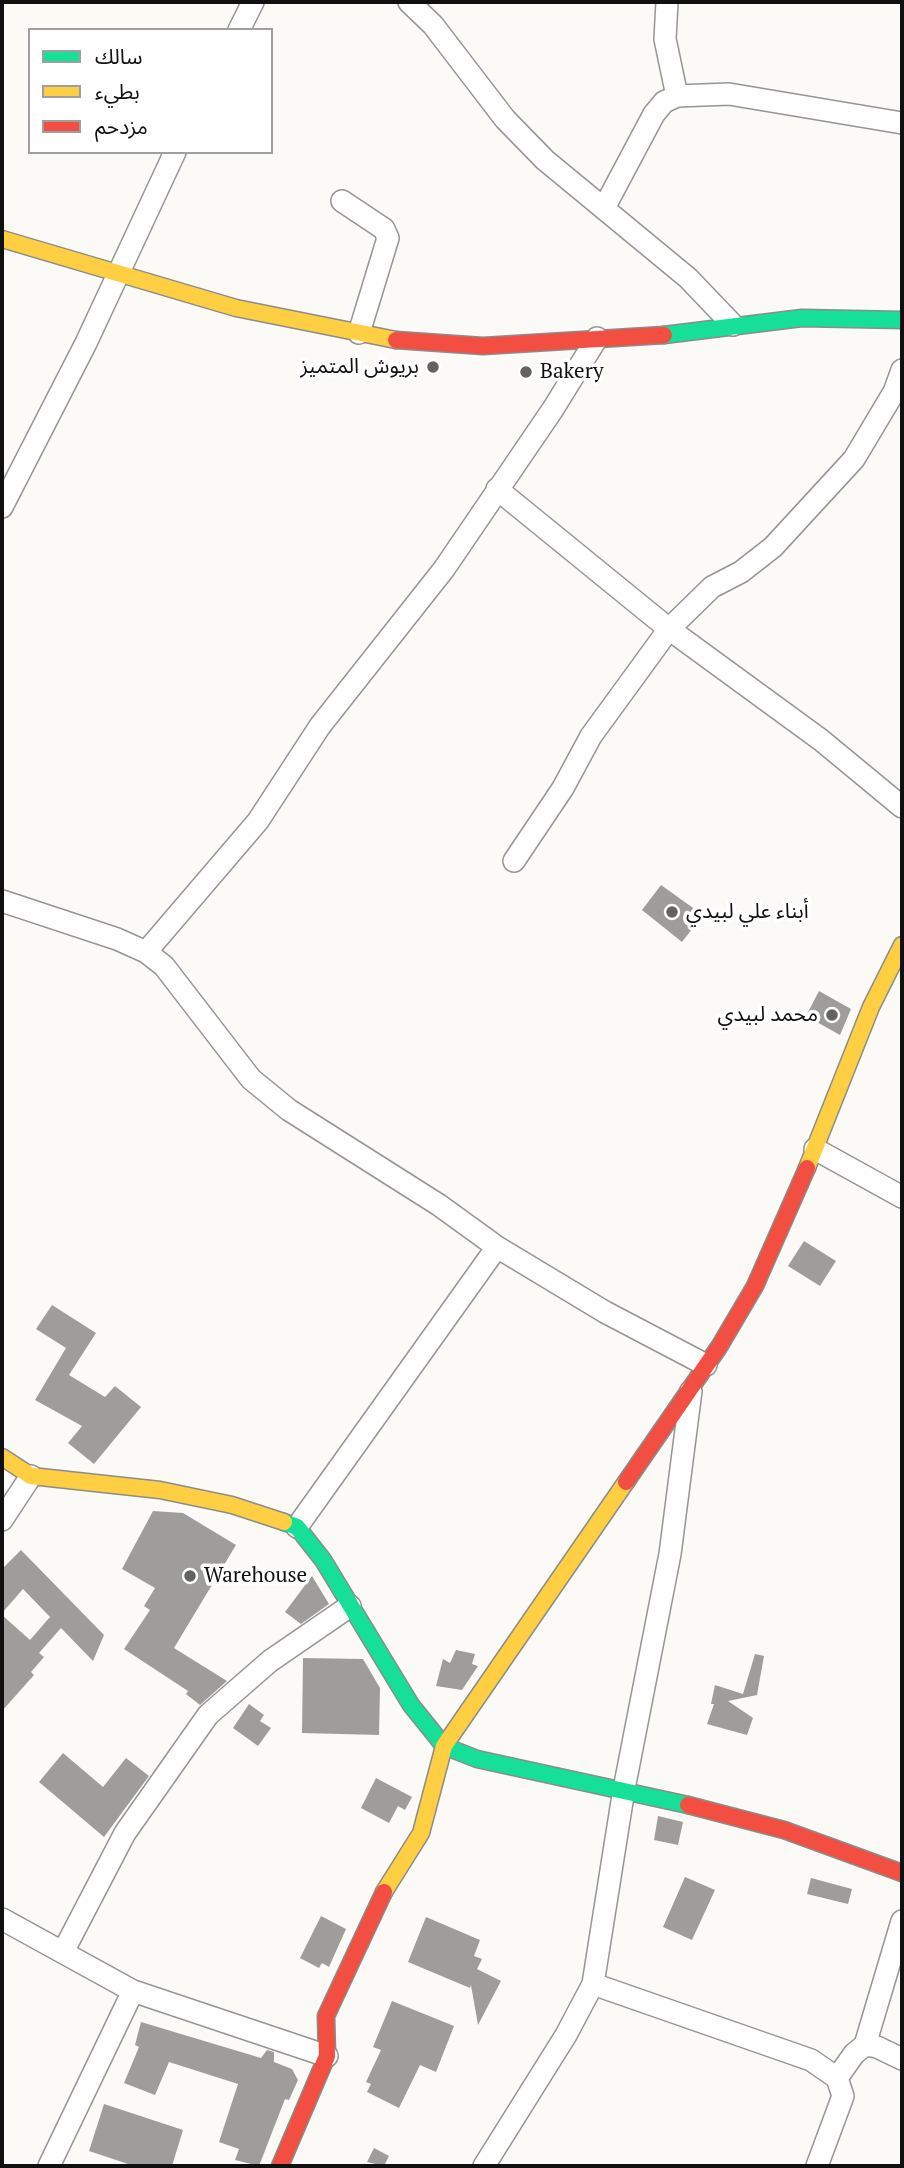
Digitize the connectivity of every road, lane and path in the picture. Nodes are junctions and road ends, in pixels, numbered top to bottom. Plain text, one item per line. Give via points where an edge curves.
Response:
1 (253, 2) edge
2 (408, 2) edge
3 (667, 2) edge
4 (240, 28) edge
5 (677, 96) junction
6 (902, 123) edge
7 (174, 154) edge
8 (342, 201) dead end
9 (604, 208) junction
10 (2, 239) edge
11 (116, 274) junction
12 (902, 320) edge
13 (733, 325) junction
14 (359, 334) junction
15 (597, 338) junction
16 (902, 370) edge
17 (497, 489) junction
18 (2, 507) edge
19 (669, 629) junction
20 (902, 807) edge
21 (514, 860) dead end
22 (2, 901) edge
23 (902, 945) edge
24 (146, 952) junction
25 (815, 1149) junction
26 (902, 1197) edge
27 (497, 1247) junction
28 (706, 1365) junction
29 (691, 1388) junction
30 (2, 1457) edge
31 (31, 1476) junction
32 (2, 1520) edge
33 (297, 1527) junction
34 (350, 1606) junction
35 (444, 1746) junction
36 (624, 1789) junction
37 (902, 1872) edge
38 (2, 1919) edge
39 (902, 1921) edge
40 (63, 1952) junction
41 (593, 1984) junction
42 (133, 1991) junction
43 (865, 2045) junction
44 (327, 2056) junction
45 (902, 2059) edge
46 (837, 2078) junction
47 (49, 2166) edge
48 (280, 2166) edge
49 (484, 2166) edge
50 (817, 2166) edge

1 - 4 street
2 - 9 street via 433,25 505,120
3 - 5 street via 665,39
5 - 6 street via 729,94
5 - 9 street via 654,114
7 - 11 street
8 - 14 street via 384,229 388,238
9 - 13 street via 688,278
10 - 11 street
11 - 14 street via 236,308
11 - 18 street
12 - 13 street via 802,318
13 - 15 street
14 - 15 street via 483,346
15 - 17 street
16 - 19 street via 854,459 773,548 712,587
17 - 19 street
17 - 24 street via 444,569 320,726 258,821
19 - 20 street via 821,740
19 - 21 street via 591,736 558,796
22 - 24 street
23 - 25 street via 837,1087
24 - 27 street via 164,967 251,1079 289,1110
25 - 26 street
25 - 28 street via 755,1286
27 - 28 street
27 - 33 street
28 - 29 street
29 - 35 street
29 - 36 street via 670,1554
30 - 31 street
31 - 32 street
31 - 33 street via 160,1490 232,1505
33 - 34 street
34 - 35 street via 411,1705
34 - 40 street via 270,1661 208,1715 125,1833
35 - 36 street via 477,1759
35 - 44 street via 421,1833 377,1903 326,2016
36 - 37 street via 784,1830
36 - 41 street
38 - 40 street
39 - 43 street
40 - 42 street
41 - 46 street via 811,2060
41 - 49 street
42 - 44 street
42 - 47 street
43 - 45 street
43 - 46 street
44 - 48 street
46 - 50 street via 844,2096

